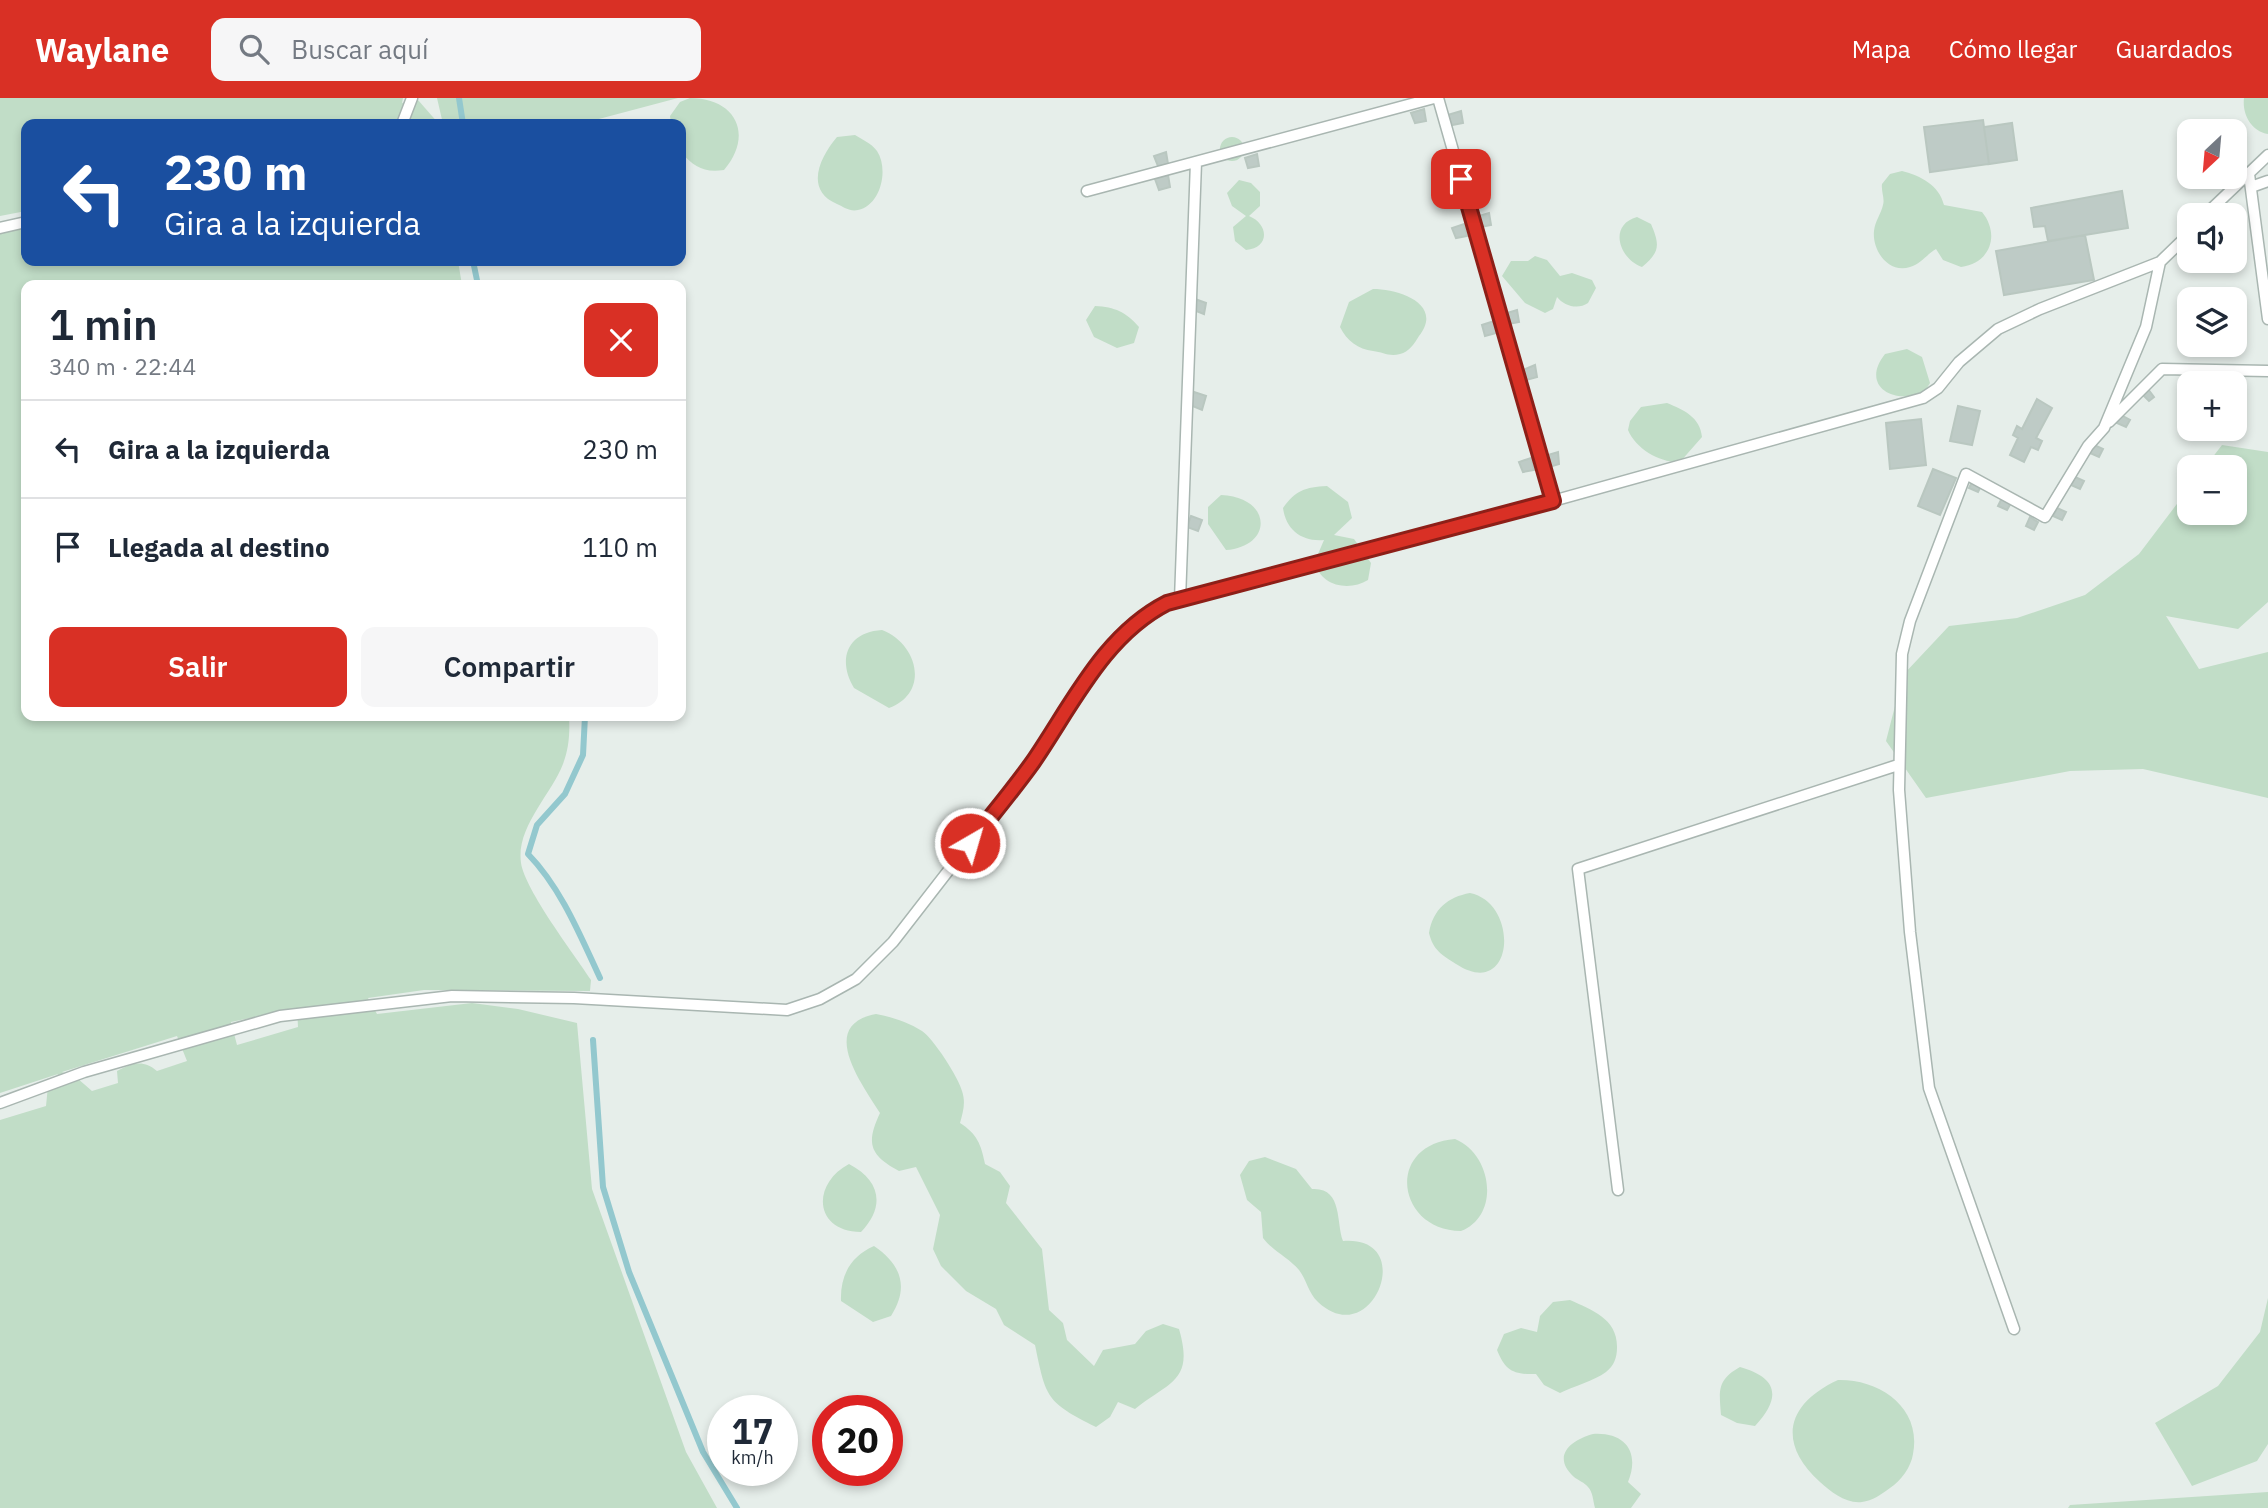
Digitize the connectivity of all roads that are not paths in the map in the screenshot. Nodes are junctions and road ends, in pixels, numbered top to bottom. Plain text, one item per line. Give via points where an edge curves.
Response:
1 (412, 98) edge
2 (1436, 98) edge
3 (404, 119) edge
4 (2268, 155) edge
5 (1196, 162) junction
6 (2249, 174) junction
7 (2268, 181) edge
8 (2251, 187) junction
9 (1087, 191) dead end
10 (2218, 203) edge
11 (21, 223) edge
12 (0, 228) edge
13 (2177, 246) edge
14 (2160, 262) junction
15 (2268, 319) edge
16 (2268, 372) edge
17 (2104, 428) junction
18 (1553, 501) junction
19 (1180, 600) junction
20 (1898, 765) junction
21 (0, 1103) edge
22 (1618, 1189) dead end
23 (2014, 1329) dead end

1 - 3 lane
2 - 5 lane
2 - 18 lane
4 - 6 lane
5 - 9 lane
5 - 19 lane
6 - 8 lane
6 - 10 lane
7 - 8 lane
8 - 15 lane
11 - 12 lane
13 - 14 lane
14 - 17 lane via 2146,327
14 - 18 lane via 1998,329 1923,398
16 - 17 lane via 2162,369
17 - 20 lane via 2067,477 2045,517 1966,474 1902,654
18 - 19 lane
19 - 21 lane via 1145,614 1112,644 1031,764 893,943 856,979 820,999 787,1010 452,996 280,1016 84,1072
20 - 22 lane via 1578,869
20 - 23 lane via 1910,932 1929,1088

